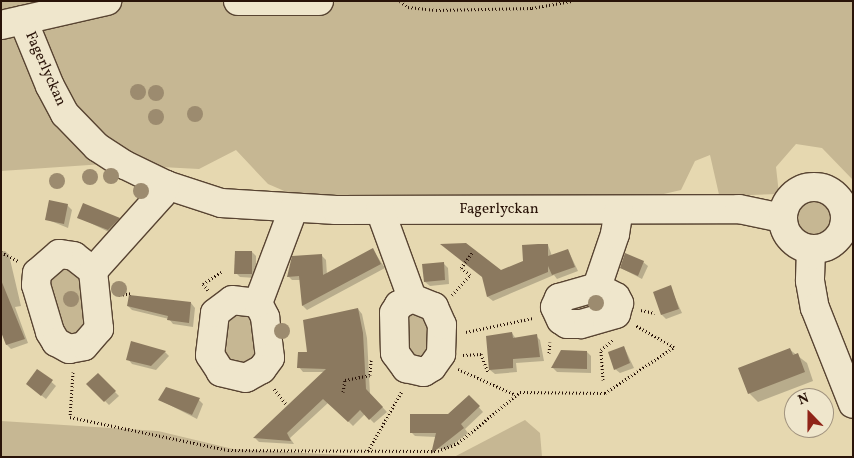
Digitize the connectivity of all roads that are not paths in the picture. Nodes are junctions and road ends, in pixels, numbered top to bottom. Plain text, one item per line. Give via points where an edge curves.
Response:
1 (107, 1) edge
2 (238, 1) edge
3 (319, 1) edge
4 (12, 23) edge
5 (166, 185) junction
6 (293, 210) junction
7 (380, 210) junction
8 (619, 210) junction
9 (782, 218) junction
10 (849, 218) edge
11 (811, 250) junction
12 (94, 271) junction
13 (597, 288) junction
14 (412, 298) junction
15 (258, 303) dead end
16 (853, 404) edge

1 - 4 street
2 - 3 street
4 - 5 street, Fagerlyckan via 65,114 97,147 125,166
5 - 6 street, Fagerlyckan via 221,203
5 - 12 street via 157,201
6 - 7 street, Fagerlyckan
6 - 15 street
7 - 8 street, Fagerlyckan
7 - 14 street
8 - 9 street, Fagerlyckan via 739,209
8 - 13 street via 615,234
9 - 10 street via 789,199 814,186 824,188 840,200
9 - 11 street via 790,239
10 - 11 street via 836,242 820,250
11 - 16 street via 810,281 815,308
12 - 12 street via 98,329 91,342 74,349 61,345 50,332 36,278 43,266 58,254 74,256
13 - 13 street via 616,297 619,303 610,316 567,324 556,313 559,298
14 - 14 street via 395,308 392,318 405,364 428,371 440,341 426,301

